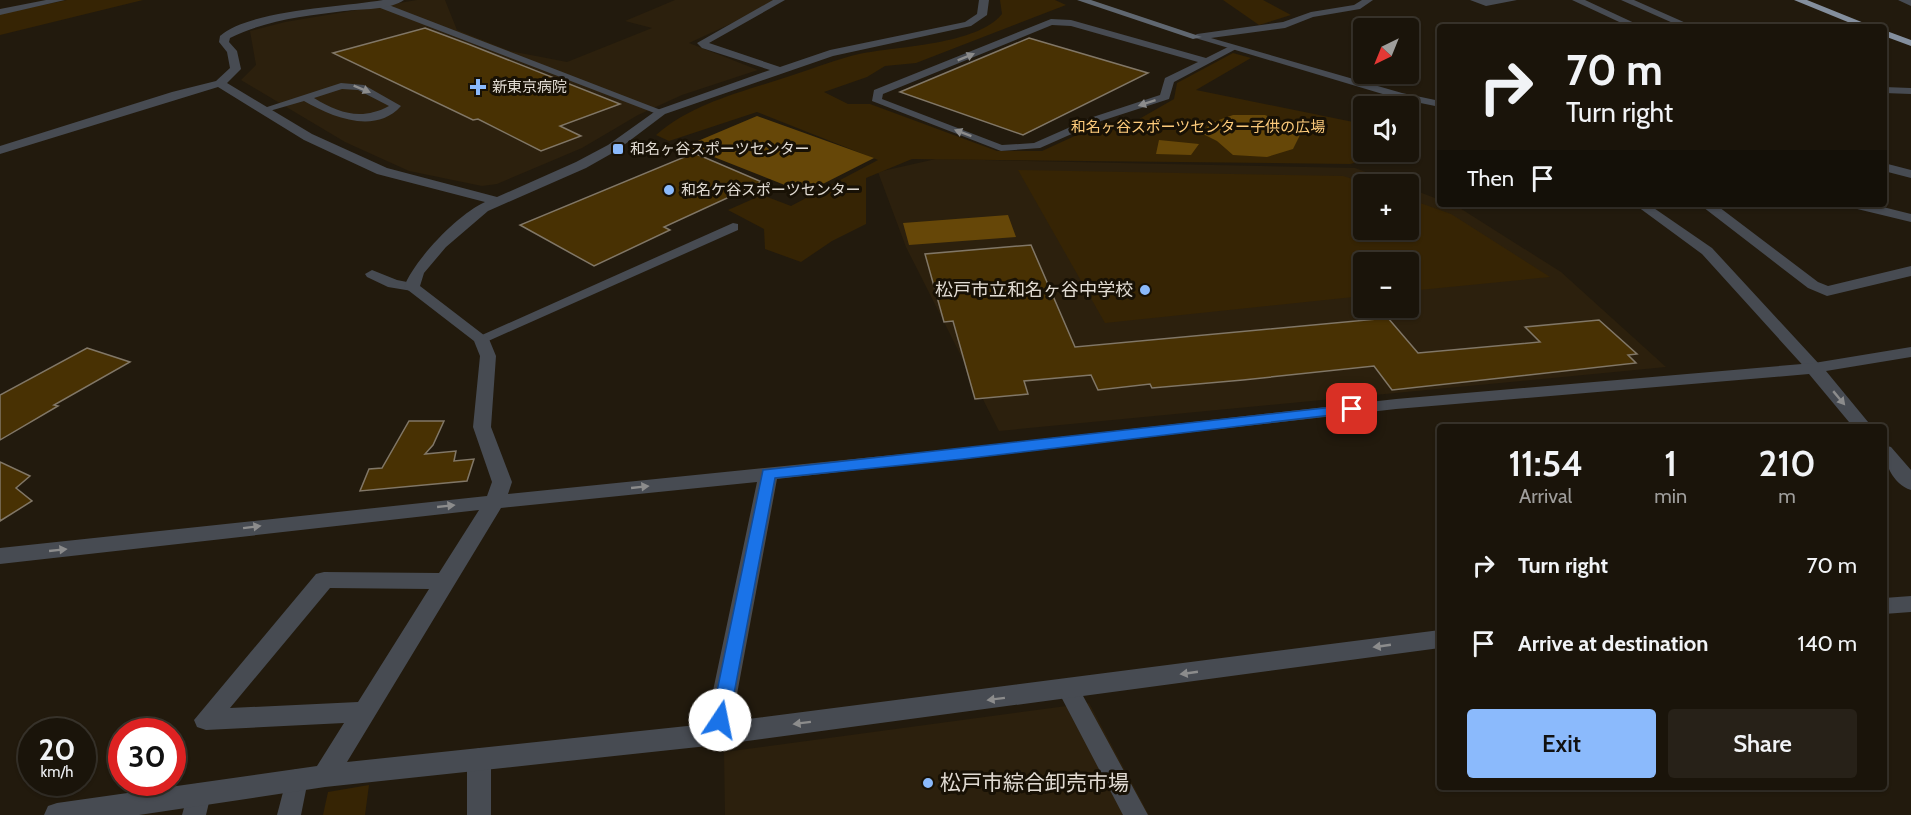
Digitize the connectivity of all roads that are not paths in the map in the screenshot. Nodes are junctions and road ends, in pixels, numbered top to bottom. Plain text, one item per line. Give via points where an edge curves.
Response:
1 (60, 0) edge
2 (399, 0) edge
3 (780, 0) edge
4 (984, 0) edge
5 (1082, 0) edge
6 (1110, 0) edge
7 (1368, 0) edge
8 (1475, 0) edge
9 (1512, 0) edge
10 (1577, 0) edge
11 (1626, 0) edge
12 (1799, 0) edge
13 (1903, 0) edge
14 (1911, 3) edge
15 (378, 4) junction
16 (1095, 5) junction
17 (0, 12) edge
18 (1658, 14) junction
19 (1618, 18) junction
20 (1631, 24) edge
21 (1683, 24) edge
22 (1861, 24) edge
23 (1887, 34) edge
24 (1197, 37) junction
25 (1911, 44) edge
26 (1233, 48) junction
27 (1207, 61) junction
28 (779, 70) junction
29 (220, 82) junction
30 (1887, 90) edge
31 (1911, 91) edge
32 (306, 97) junction
33 (1437, 103) edge
34 (266, 109) junction
35 (661, 112) junction
36 (0, 150) edge
37 (1887, 168) edge
38 (1911, 174) edge
39 (497, 201) junction
40 (1644, 207) edge
41 (1710, 207) edge
42 (1866, 207) edge
43 (1911, 218) edge
44 (733, 227) dead end
45 (1911, 271) edge
46 (372, 274) dead end
47 (412, 286) junction
48 (481, 339) junction
49 (1911, 352) edge
50 (1814, 368) junction
51 (1861, 424) edge
52 (1887, 455) edge
53 (768, 474) junction
54 (1911, 483) edge
55 (495, 501) junction
56 (0, 556) edge
57 (444, 581) junction
58 (1911, 604) edge
59 (1887, 606) edge
60 (1437, 639) edge
61 (1068, 689) junction
62 (363, 712) junction
63 (717, 734) junction
64 (479, 758) junction
65 (325, 776) junction
66 (296, 780) junction
67 (196, 805) edge
68 (57, 815) edge
69 (289, 815) edge
70 (479, 815) edge
71 (1136, 815) edge

1 - 17 street
2 - 15 street
3 - 28 street via 702,43
4 - 28 street via 982,15 968,24 830,53
5 - 16 street
6 - 16 street
7 - 24 street via 1357,7 1311,15 1286,25
8 - 9 street
10 - 19 street
11 - 18 street
12 - 22 highway
13 - 14 street
15 - 29 street via 280,19 234,31 225,36 224,42 232,51 237,69
15 - 35 lane
16 - 24 street
18 - 19 street
18 - 21 street
19 - 20 street
23 - 25 highway
24 - 26 street
26 - 27 lane
26 - 33 street
27 -> 27 lane via 1169,80 1165,97 1097,119 1036,146 1001,148 877,101 878,93 1051,22 1071,23
28 - 35 street
29 - 34 street
29 - 36 street
30 - 31 street
32 -> 32 lane via 351,85 396,106 390,111 350,120
32 - 34 lane
34 - 39 street via 308,137 382,171
35 - 39 street via 602,153
37 - 38 lane
39 - 47 street via 461,224 441,244 417,272
40 - 50 lane via 1707,251
41 - 45 street via 1813,285 1827,291
42 - 43 street
44 - 48 lane
46 - 47 lane via 393,284
47 - 48 street
48 - 55 street via 488,356 483,427 502,482
49 - 50 street
50 -> 51 street
50 - 53 street via 1396,404
52 - 54 street
55 -> 53 street
53 - 63 street
56 -> 55 street
55 - 57 street
57 - 62 street
57 - 62 street via 324,580 206,720
58 - 59 street
60 -> 61 street
61 -> 63 street
61 - 71 lane
62 - 65 street
63 - 64 street
64 - 65 street
64 - 70 lane
65 - 66 street
66 - 67 street
66 - 69 lane
67 - 68 street

